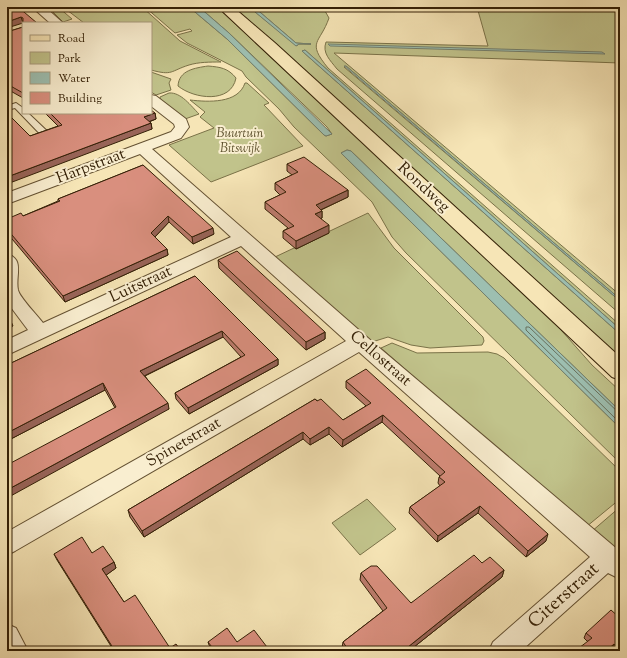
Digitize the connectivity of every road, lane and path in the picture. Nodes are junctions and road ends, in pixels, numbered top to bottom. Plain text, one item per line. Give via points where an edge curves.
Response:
1 (38, 7) edge
2 (224, 7) edge
3 (55, 21) edge
4 (152, 100) edge
5 (7, 108) edge
6 (22, 110) edge
7 (26, 114) edge
8 (45, 134) edge
9 (142, 148) junction
10 (7, 199) edge
11 (243, 238) junction
12 (7, 260) edge
13 (40, 332) junction
14 (360, 342) junction
15 (7, 348) edge
16 (620, 371) edge
17 (7, 544) edge
18 (614, 562) edge
19 (7, 637) edge
20 (15, 651) edge
21 (502, 651) edge

1 - 3 street
2 - 16 main road, Rondweg via 286,61
4 - 9 street, Harpstraat via 180,122 182,127 176,135
5 - 6 lane via 16,105
7 - 8 lane
9 - 10 street, Harpstraat
9 - 11 street, Cellostraat
11 - 13 street, Luitstraat
11 - 14 street, Cellostraat
12 - 13 street via 9,292
13 - 15 street, Luitstraat
14 - 17 street, Spinetstraat
14 - 18 street, Cellostraat
18 - 21 street, Citerstraat
19 - 20 street

